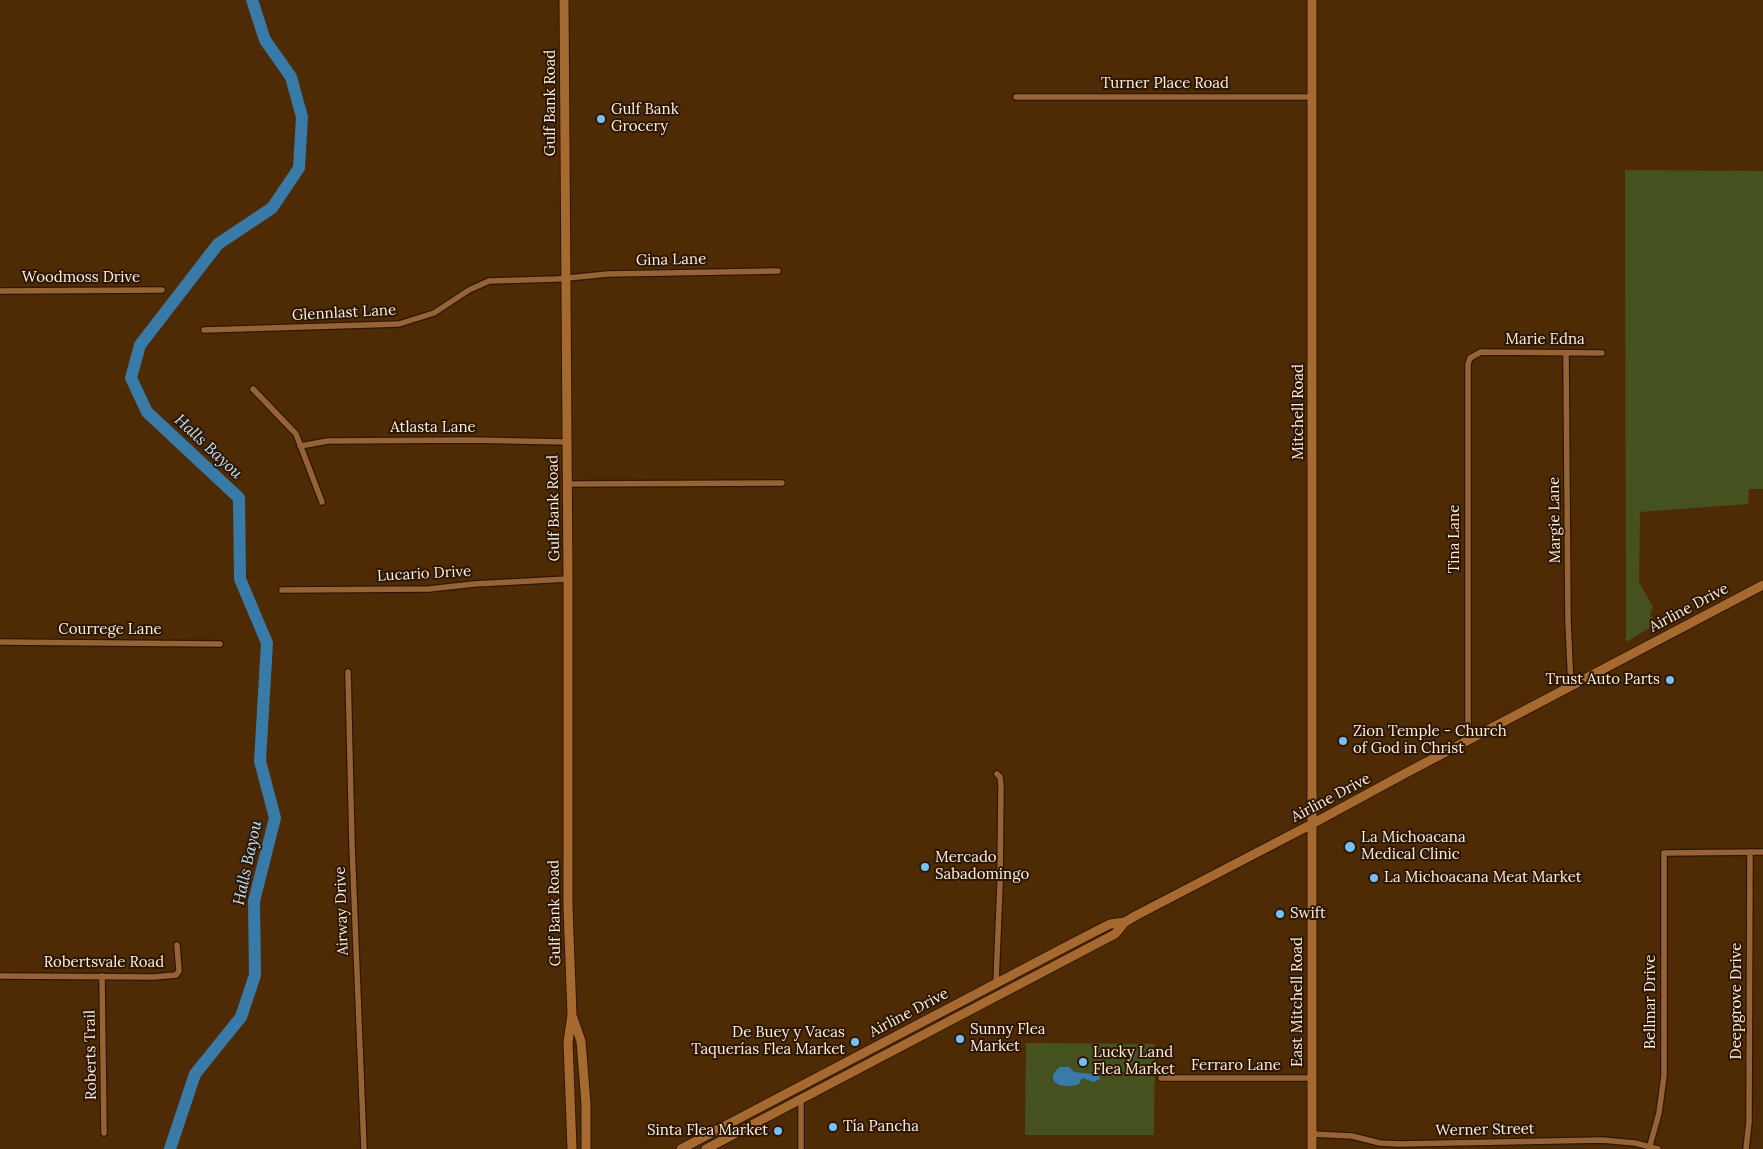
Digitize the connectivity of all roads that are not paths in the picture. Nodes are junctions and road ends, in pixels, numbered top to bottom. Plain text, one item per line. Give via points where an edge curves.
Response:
1 (564, 0) edge
2 (1312, 0) edge
3 (1016, 97) dead end
4 (1313, 97) junction
5 (778, 271) dead end
6 (565, 277) junction
7 (162, 290) dead end
8 (0, 291) edge
9 (204, 330) dead end
10 (1488, 352) joint
11 (1566, 353) junction
12 (1602, 353) dead end
13 (253, 389) dead end
14 (566, 442) junction
15 (300, 446) junction
16 (782, 483) dead end
17 (568, 484) junction
18 (322, 502) dead end
19 (568, 579) junction
20 (1763, 584) edge
21 (282, 590) dead end
22 (0, 642) edge
23 (220, 644) dead end
24 (348, 672) dead end
25 (1571, 686) junction
26 (1468, 740) junction
27 (997, 774) dead end
28 (1312, 824) junction
29 (1750, 852) junction
30 (1763, 852) edge
31 (1125, 922) junction
32 (177, 945) dead end
33 (0, 976) edge
34 (102, 976) junction
35 (996, 982) junction
36 (1012, 989) junction
37 (572, 1015) junction
38 (1161, 1078) dead end
39 (1312, 1078) junction
40 (801, 1100) junction
41 (104, 1133) dead end
42 (1312, 1134) junction
43 (1545, 1141) junction
44 (1439, 1146) edge
45 (1650, 1148) edge
46 (364, 1149) edge
47 (572, 1149) edge
48 (586, 1149) edge
49 (681, 1149) edge
50 (706, 1149) edge
51 (801, 1149) edge
52 (1312, 1149) edge
53 (1545, 1149) edge
54 (1658, 1149) edge
55 (1746, 1149) edge

1 - 6 main road, Gulf Bank Road
2 - 4 main road, Mitchell Road
3 - 4 street, Turner Place Road
4 - 28 main road, Mitchell Road
5 - 6 street, Gina Lane
6 - 9 street, Glennlast Lane via 489,281 434,313 394,325
6 - 14 main road, Gulf Bank Road
7 - 8 street, Woodmoss Drive
10 - 11 street, Marie Edna
10 - 26 street, Tina Lane via 1470,358 1468,364
11 - 12 street, Marie Edna
11 - 25 street, Margie Lane
13 - 15 street via 296,434
14 - 15 street, Atlasta Lane via 328,441
14 - 17 main road, Gulf Bank Road
15 - 18 street
16 - 17 street
17 - 19 main road, Gulf Bank Road
19 - 21 street, Lucario Drive via 429,589
19 - 37 main road, Gulf Bank Road via 568,907
20 - 25 main road, Airline Drive
22 - 23 street, Courrege Lane
24 - 46 street, Airway Drive
25 - 26 main road, Airline Drive
26 - 28 main road, Airline Drive
27 - 35 street via 1001,785
28 - 31 main road, Airline Drive
28 - 39 main road, East Mitchell Road
29 - 30 street
29 - 45 street, Bellmar Drive via 1664,853 1664,1076
29 - 55 street, Deepgrove Drive via 1749,1122
31 - 35 main road, Airline Drive via 1110,924
31 - 36 main road, Airline Drive via 1116,934
32 - 34 street, Robertsvale Road via 179,971 176,975
33 - 34 street, Robertsvale Road
34 - 41 street, Roberts Trail
35 - 36 main road
35 - 49 main road, Airline Drive
36 - 40 main road, Airline Drive
37 - 47 main road, Gulf Bank Road via 568,1042
37 - 48 main road, Gulf Bank Road via 581,1041
38 - 39 street, Ferraro Lane
39 - 42 main road, East Mitchell Road
40 - 50 main road, Airline Drive
40 - 51 street
42 - 44 street, Werner Street via 1352,1136 1380,1143
42 - 52 main road, East Mitchell Road
43 - 44 street, Werner Street
43 - 45 street, Werner Street via 1620,1141
43 - 53 street
45 - 54 street, Werner Street

